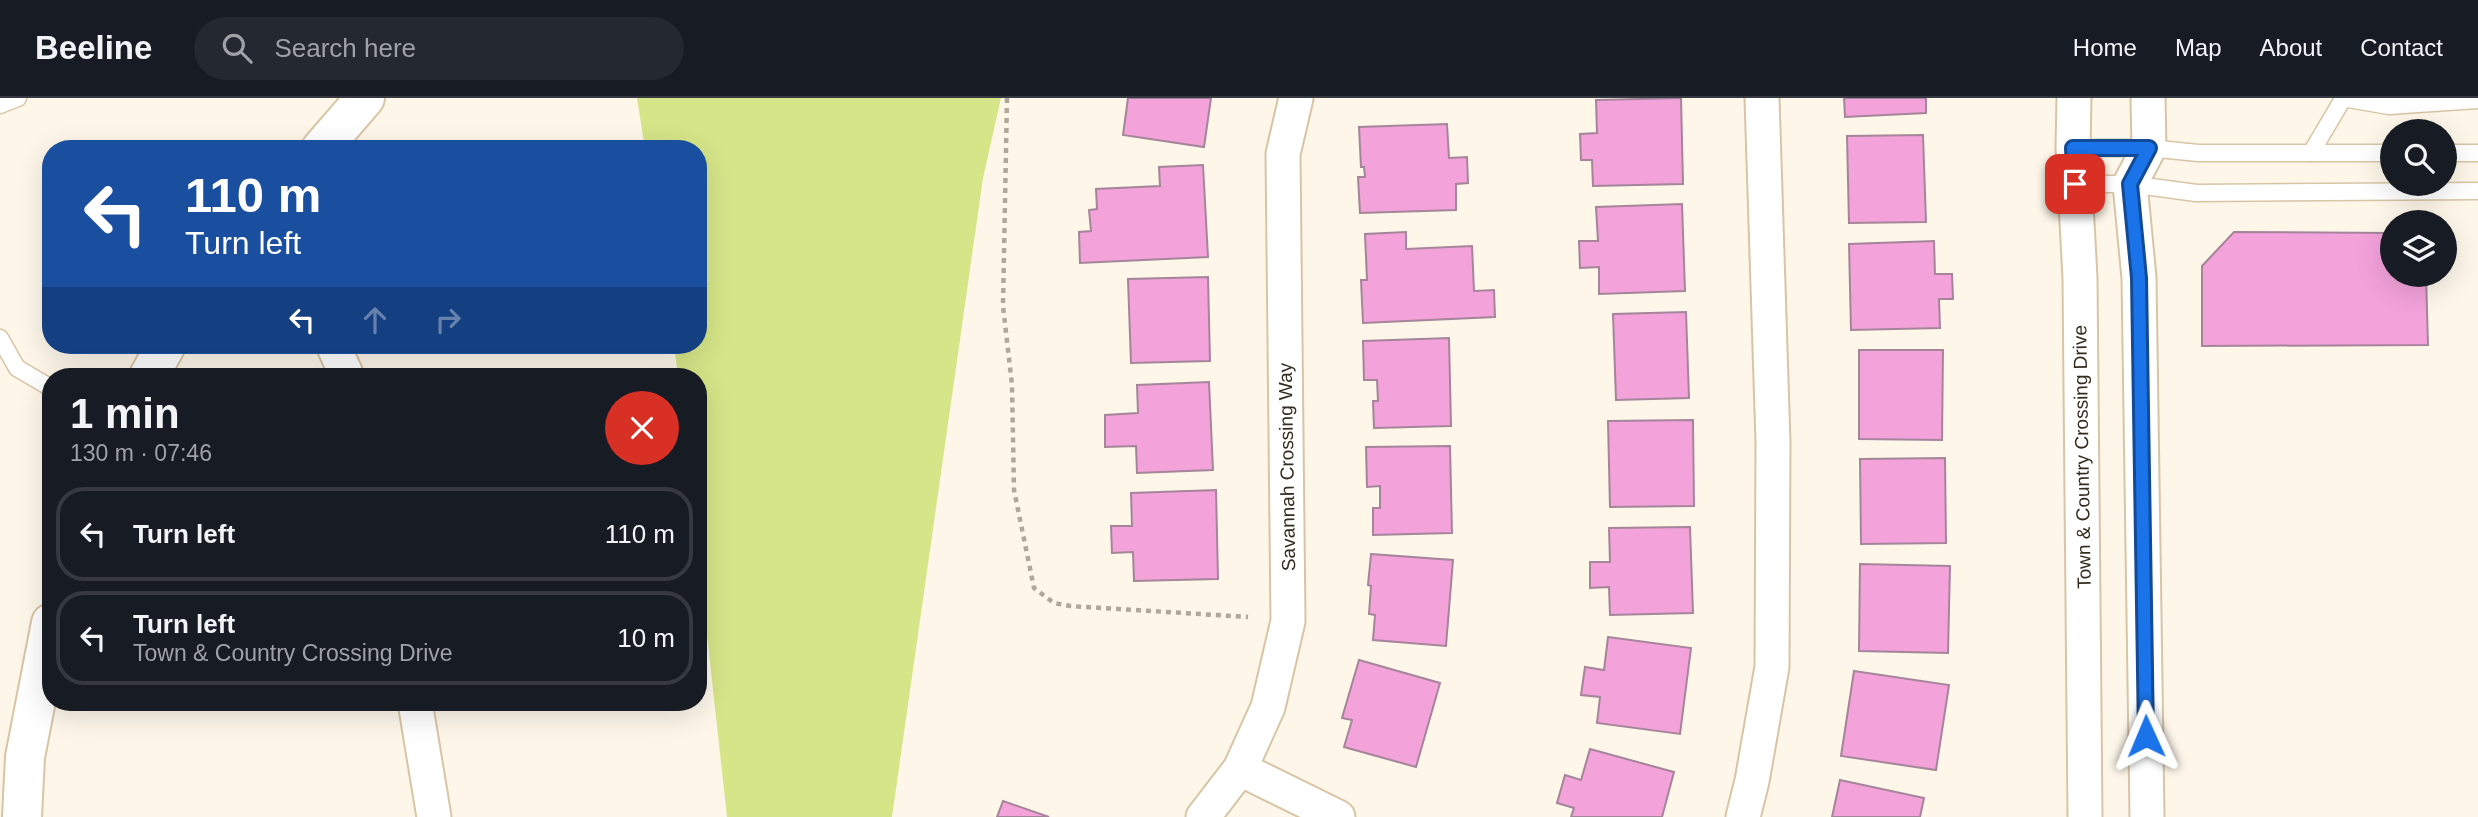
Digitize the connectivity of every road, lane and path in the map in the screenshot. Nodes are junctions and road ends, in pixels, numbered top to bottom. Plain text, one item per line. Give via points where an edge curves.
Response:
1 (18, 98) edge
2 (366, 98) edge
3 (1007, 98) edge
4 (1296, 98) edge
5 (1762, 98) edge
6 (2074, 98) edge
7 (2148, 98) edge
8 (2342, 99) edge
9 (2478, 100) edge
10 (0, 106) edge
11 (329, 140) edge
12 (2073, 148) junction
13 (2149, 148) junction
14 (2311, 153) junction
15 (2380, 153) edge
16 (2457, 153) edge
17 (2478, 153) edge
18 (2075, 184) junction
19 (2130, 184) junction
20 (2478, 191) edge
21 (0, 338) edge
22 (42, 383) edge
23 (1248, 617) dead end
24 (42, 669) edge
25 (416, 711) edge
26 (1240, 768) junction
27 (22, 817) edge
28 (434, 817) edge
29 (1203, 817) edge
30 (1338, 817) edge
31 (1743, 817) edge
32 (2085, 817) edge
33 (2147, 817) edge

1 - 10 lane
2 - 11 street
3 - 23 path via 1003,306 1012,385 1014,490 1034,588 1054,603 1070,606
4 - 26 street, Savannah Crossing Way via 1283,154 1288,621 1268,707
5 - 31 street via 1773,442 1772,667
6 - 12 street, Town & Country Crossing Drive
7 - 13 street
8 - 9 lane via 2389,106
8 - 14 lane
12 - 13 lane
12 - 18 street, Town & Country Crossing Drive
13 - 14 lane
13 - 19 street
14 - 15 lane
16 - 17 lane
18 - 19 lane
18 - 32 street, Town & Country Crossing Drive via 2080,278
19 - 20 lane via 2196,192
19 - 33 street via 2139,278
21 - 22 lane via 17,368
24 - 27 street via 25,757
25 - 28 street
26 - 29 street, Savannah Crossing Way
26 - 30 street

